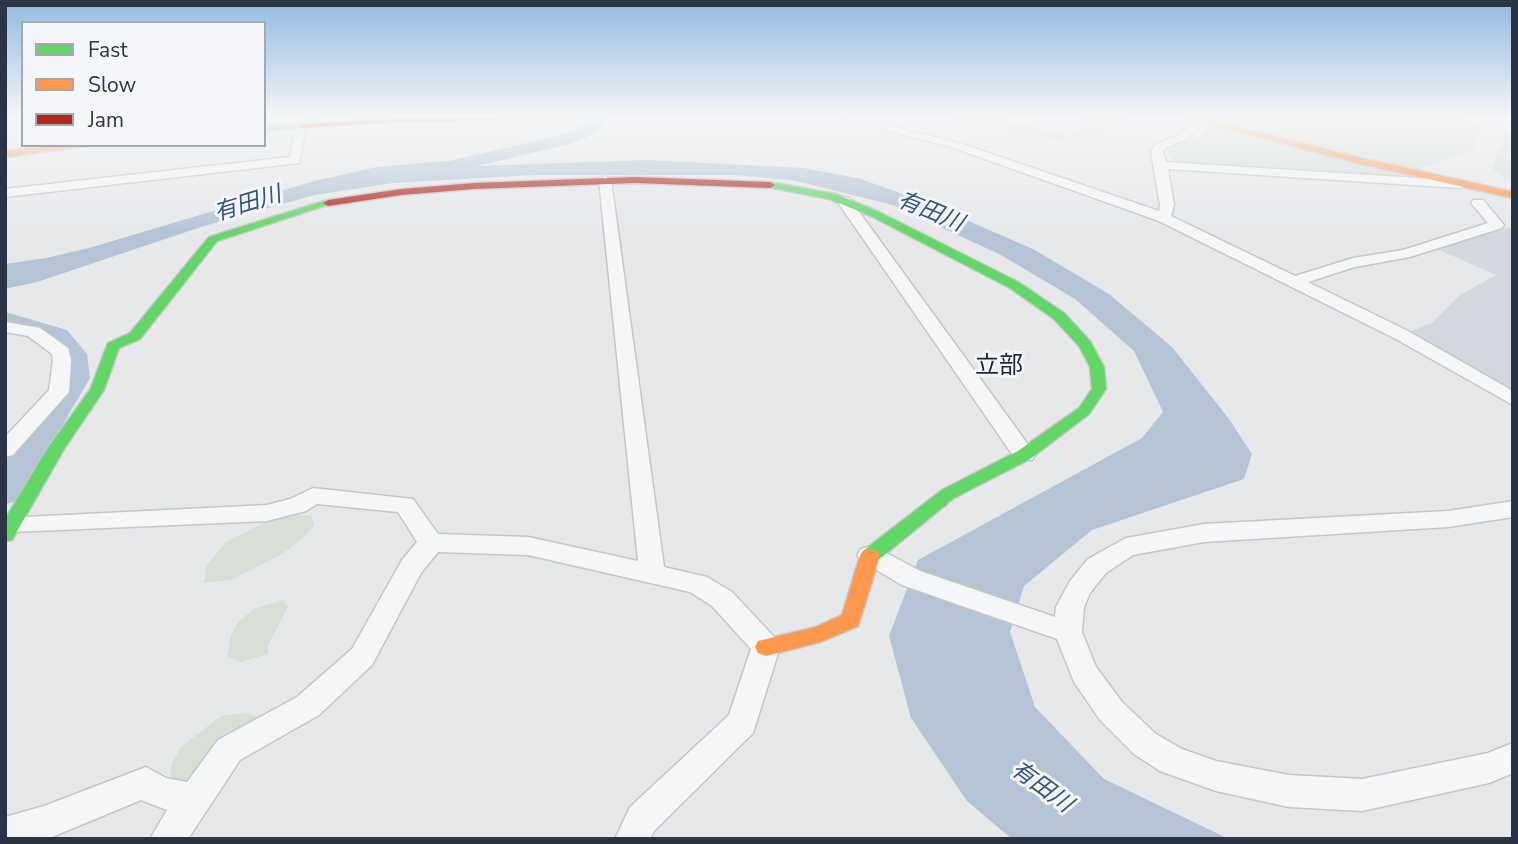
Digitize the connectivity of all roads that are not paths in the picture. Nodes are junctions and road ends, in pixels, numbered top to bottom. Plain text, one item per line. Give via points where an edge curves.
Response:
1 (296, 155) edge
2 (985, 155) edge
3 (1158, 155) edge
4 (1347, 155) edge
5 (1161, 164) junction
6 (605, 180) junction
7 (1464, 184) junction
8 (5, 193) edge
9 (1513, 195) edge
10 (844, 201) junction
11 (1478, 203) dead end
12 (1164, 218) junction
13 (1296, 282) junction
14 (5, 327) edge
15 (1513, 399) edge
16 (5, 450) edge
17 (1024, 455) junction
18 (1513, 509) edge
19 (9, 530) edge
20 (431, 543) junction
21 (870, 555) junction
22 (652, 574) junction
23 (1068, 632) junction
24 (766, 647) junction
25 (1513, 758) edge
26 (195, 800) junction
27 (5, 834) edge
28 (167, 839) edge
29 (632, 839) edge

1 - 8 street via 295,160
2 - 12 street
3 - 5 street
4 - 7 street
5 - 7 street
5 - 12 street via 1167,205
6 - 10 street via 776,185
6 - 19 street via 363,197 293,212 213,239 135,336 113,346 97,390 55,448
6 - 22 street
7 - 9 street
10 - 17 street
10 - 17 street via 1014,285 1059,316 1086,344 1097,367 1099,389 1084,411
11 - 13 street via 1497,225
12 - 13 street
13 - 15 street via 1402,335
14 - 16 street via 34,332 61,352 62,360 58,392
17 - 21 street via 948,494
18 - 23 street via 1448,519 1204,533 1126,547 1097,566 1079,588 1070,607
19 - 20 street via 267,513 313,496 405,505
20 - 22 street via 528,546
20 - 26 street via 411,567 362,657 308,706 229,750
21 - 23 street via 911,578
21 - 24 street via 851,620 820,634
22 - 24 street via 698,584 722,599
23 - 25 street via 1084,673 1111,711 1172,761 1216,776 1289,791 1363,794 1489,768
24 - 29 street via 742,723 642,819
26 - 27 street via 157,792 146,782
26 - 28 street

